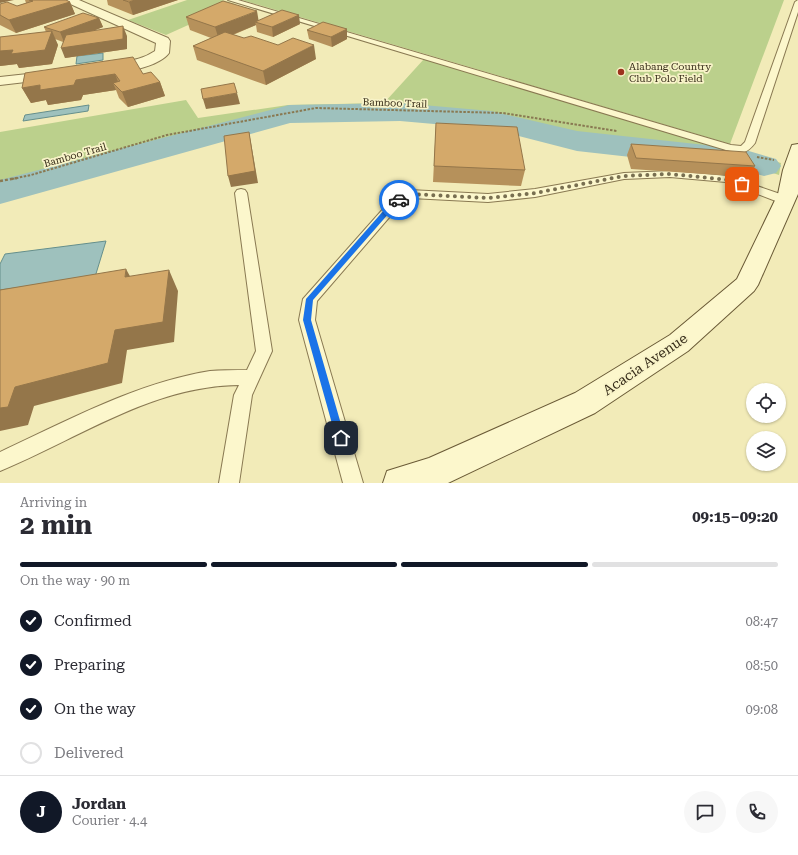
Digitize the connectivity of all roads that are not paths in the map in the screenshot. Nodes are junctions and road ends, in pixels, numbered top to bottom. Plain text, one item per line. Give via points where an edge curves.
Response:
1 (70, 0) edge
2 (231, 0) edge
3 (798, 2) edge
4 (97, 70) edge
5 (67, 74) edge
6 (0, 81) edge
7 (791, 175) edge
8 (240, 193) dead end
9 (251, 377) junction
10 (0, 462) edge
11 (229, 483) edge
12 (353, 483) edge
13 (399, 483) edge

1 - 4 street via 163,41 162,53 142,64
2 - 3 lane via 743,150 750,143
5 - 6 street
7 - 12 lane via 728,180 670,174 624,176 535,193 488,198 409,194 395,203 310,299 307,320
7 - 13 street, Acacia Avenue via 746,285 678,343 585,403 432,474
8 - 9 lane via 264,351
9 - 10 lane via 210,379 164,390 103,413
9 - 11 lane via 243,395

